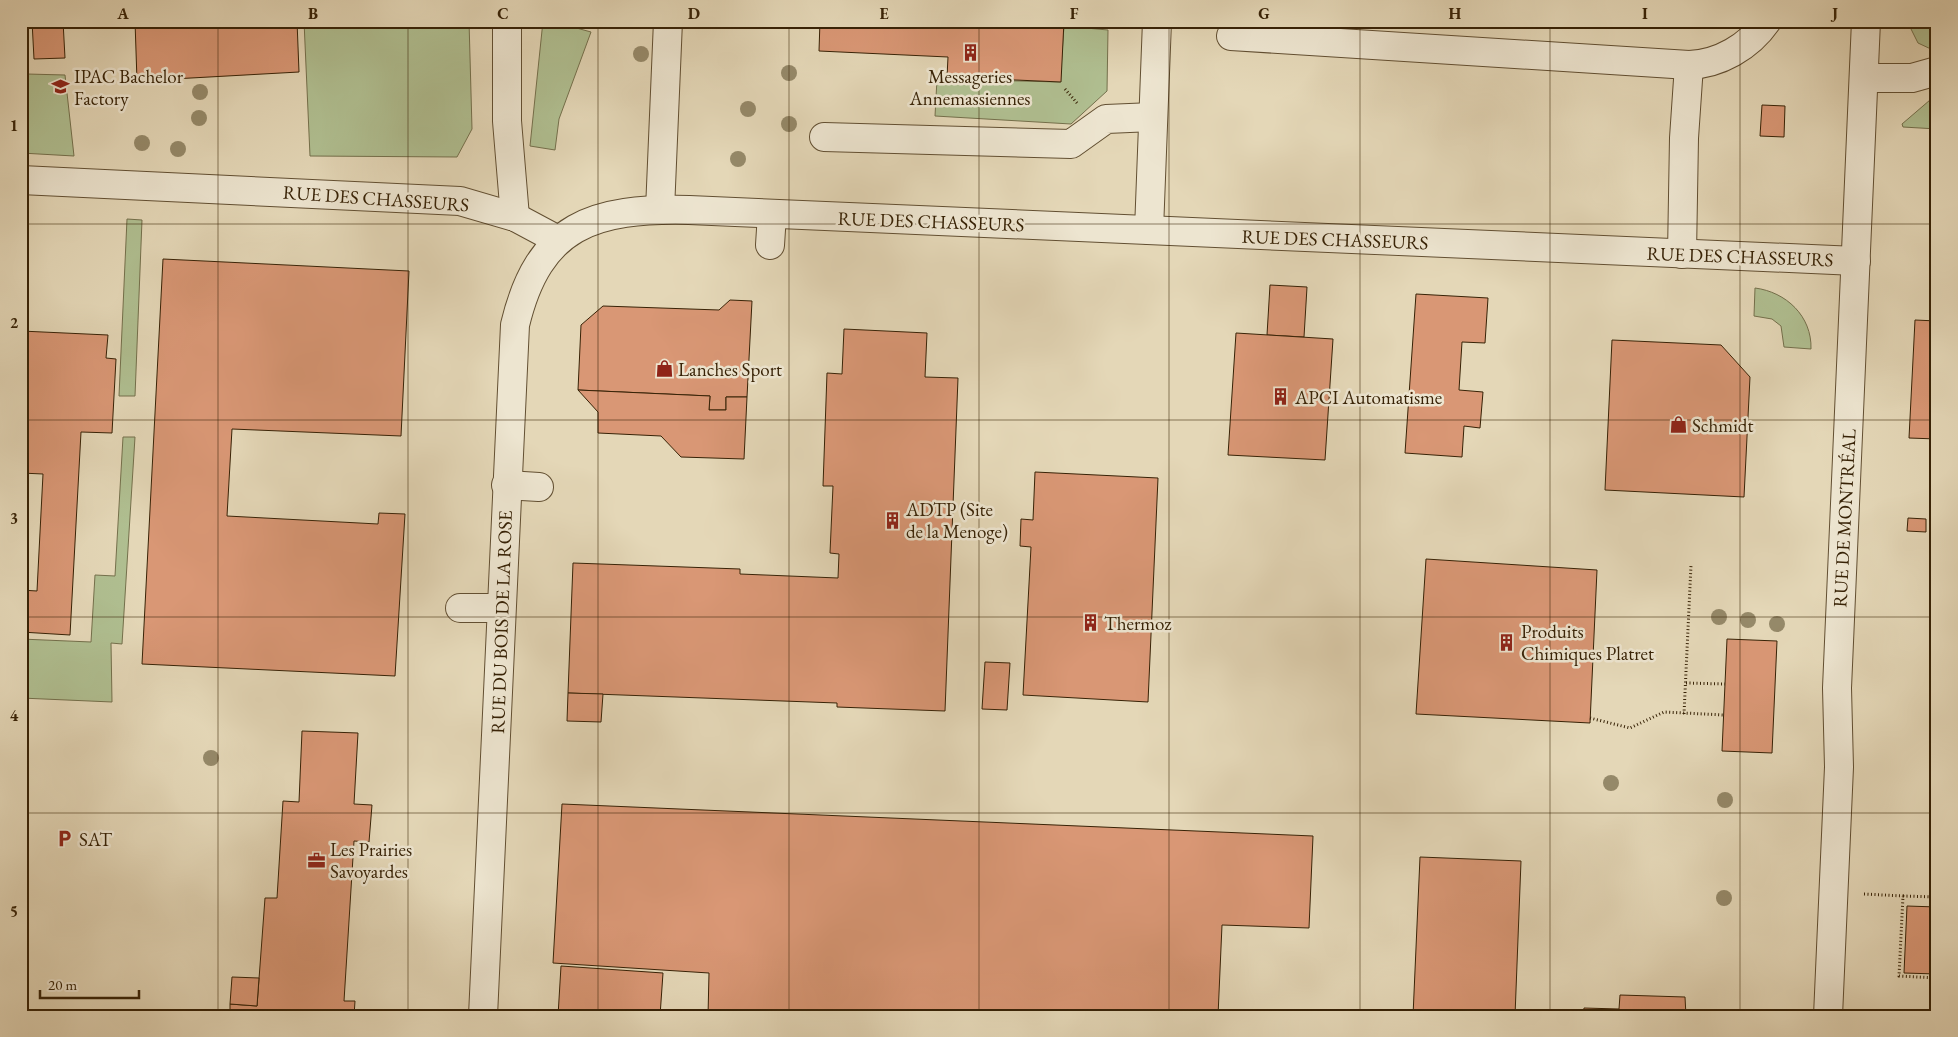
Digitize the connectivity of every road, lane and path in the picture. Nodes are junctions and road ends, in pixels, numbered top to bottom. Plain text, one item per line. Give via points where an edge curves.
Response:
1 (507, 21) edge
2 (668, 21) edge
3 (1157, 21) edge
4 (1767, 21) edge
5 (1866, 21) edge
6 (1231, 36) dead end
7 (1689, 65) junction
8 (1937, 71) edge
9 (1864, 78) junction
10 (1153, 117) junction
11 (824, 137) dead end
12 (21, 180) edge
13 (660, 210) junction
14 (772, 214) junction
15 (515, 217) junction
16 (1149, 230) junction
17 (558, 240) junction
18 (770, 245) dead end
19 (1682, 254) junction
20 (1856, 261) junction
21 (506, 485) junction
22 (539, 487) dead end
23 (1691, 564) dead end
24 (460, 608) dead end
25 (501, 608) junction
26 (1686, 683) junction
27 (1725, 684) dead end
28 (1684, 714) junction
29 (1724, 715) dead end
30 (1590, 718) dead end
31 (1834, 893) junction
32 (1903, 896) junction
33 (1937, 897) edge
34 (1937, 978) edge
35 (483, 1016) edge
36 (1828, 1016) edge

1 - 15 street via 507,113
2 - 13 street
3 - 10 street
4 - 7 street via 1737,51 1706,64
5 - 9 street, RUE DE MONTRÉAL
6 - 7 street
7 - 19 street
8 - 9 street via 1912,78
9 - 20 street, RUE DE MONTRÉAL
10 - 11 street via 1106,119 1070,144
10 - 16 street
12 - 15 street, RUE DES CHASSEURS via 434,198 486,207
13 - 14 street, RUE DES CHASSEURS
13 - 17 street, RUE DES CHASSEURS via 596,218
14 - 16 street, RUE DES CHASSEURS
14 - 18 street
15 - 17 street, RUE DES CHASSEURS
16 - 19 street, RUE DES CHASSEURS
17 - 21 street, RUE DU BOIS DE LA ROSE via 531,278 521,299 515,325
19 - 20 street, RUE DES CHASSEURS
20 - 31 street, RUE DE MONTRÉAL via 1837,688 1839,766
21 - 22 street
21 - 25 street, RUE DU BOIS DE LA ROSE
23 - 26 path
24 - 25 street
25 - 35 street, RUE DU BOIS DE LA ROSE
26 - 27 path
26 - 28 path
28 - 29 path
28 - 30 path via 1664,712 1630,728
31 - 32 path
31 - 36 street, RUE DE MONTRÉAL
32 - 33 path
32 - 34 path via 1899,976

